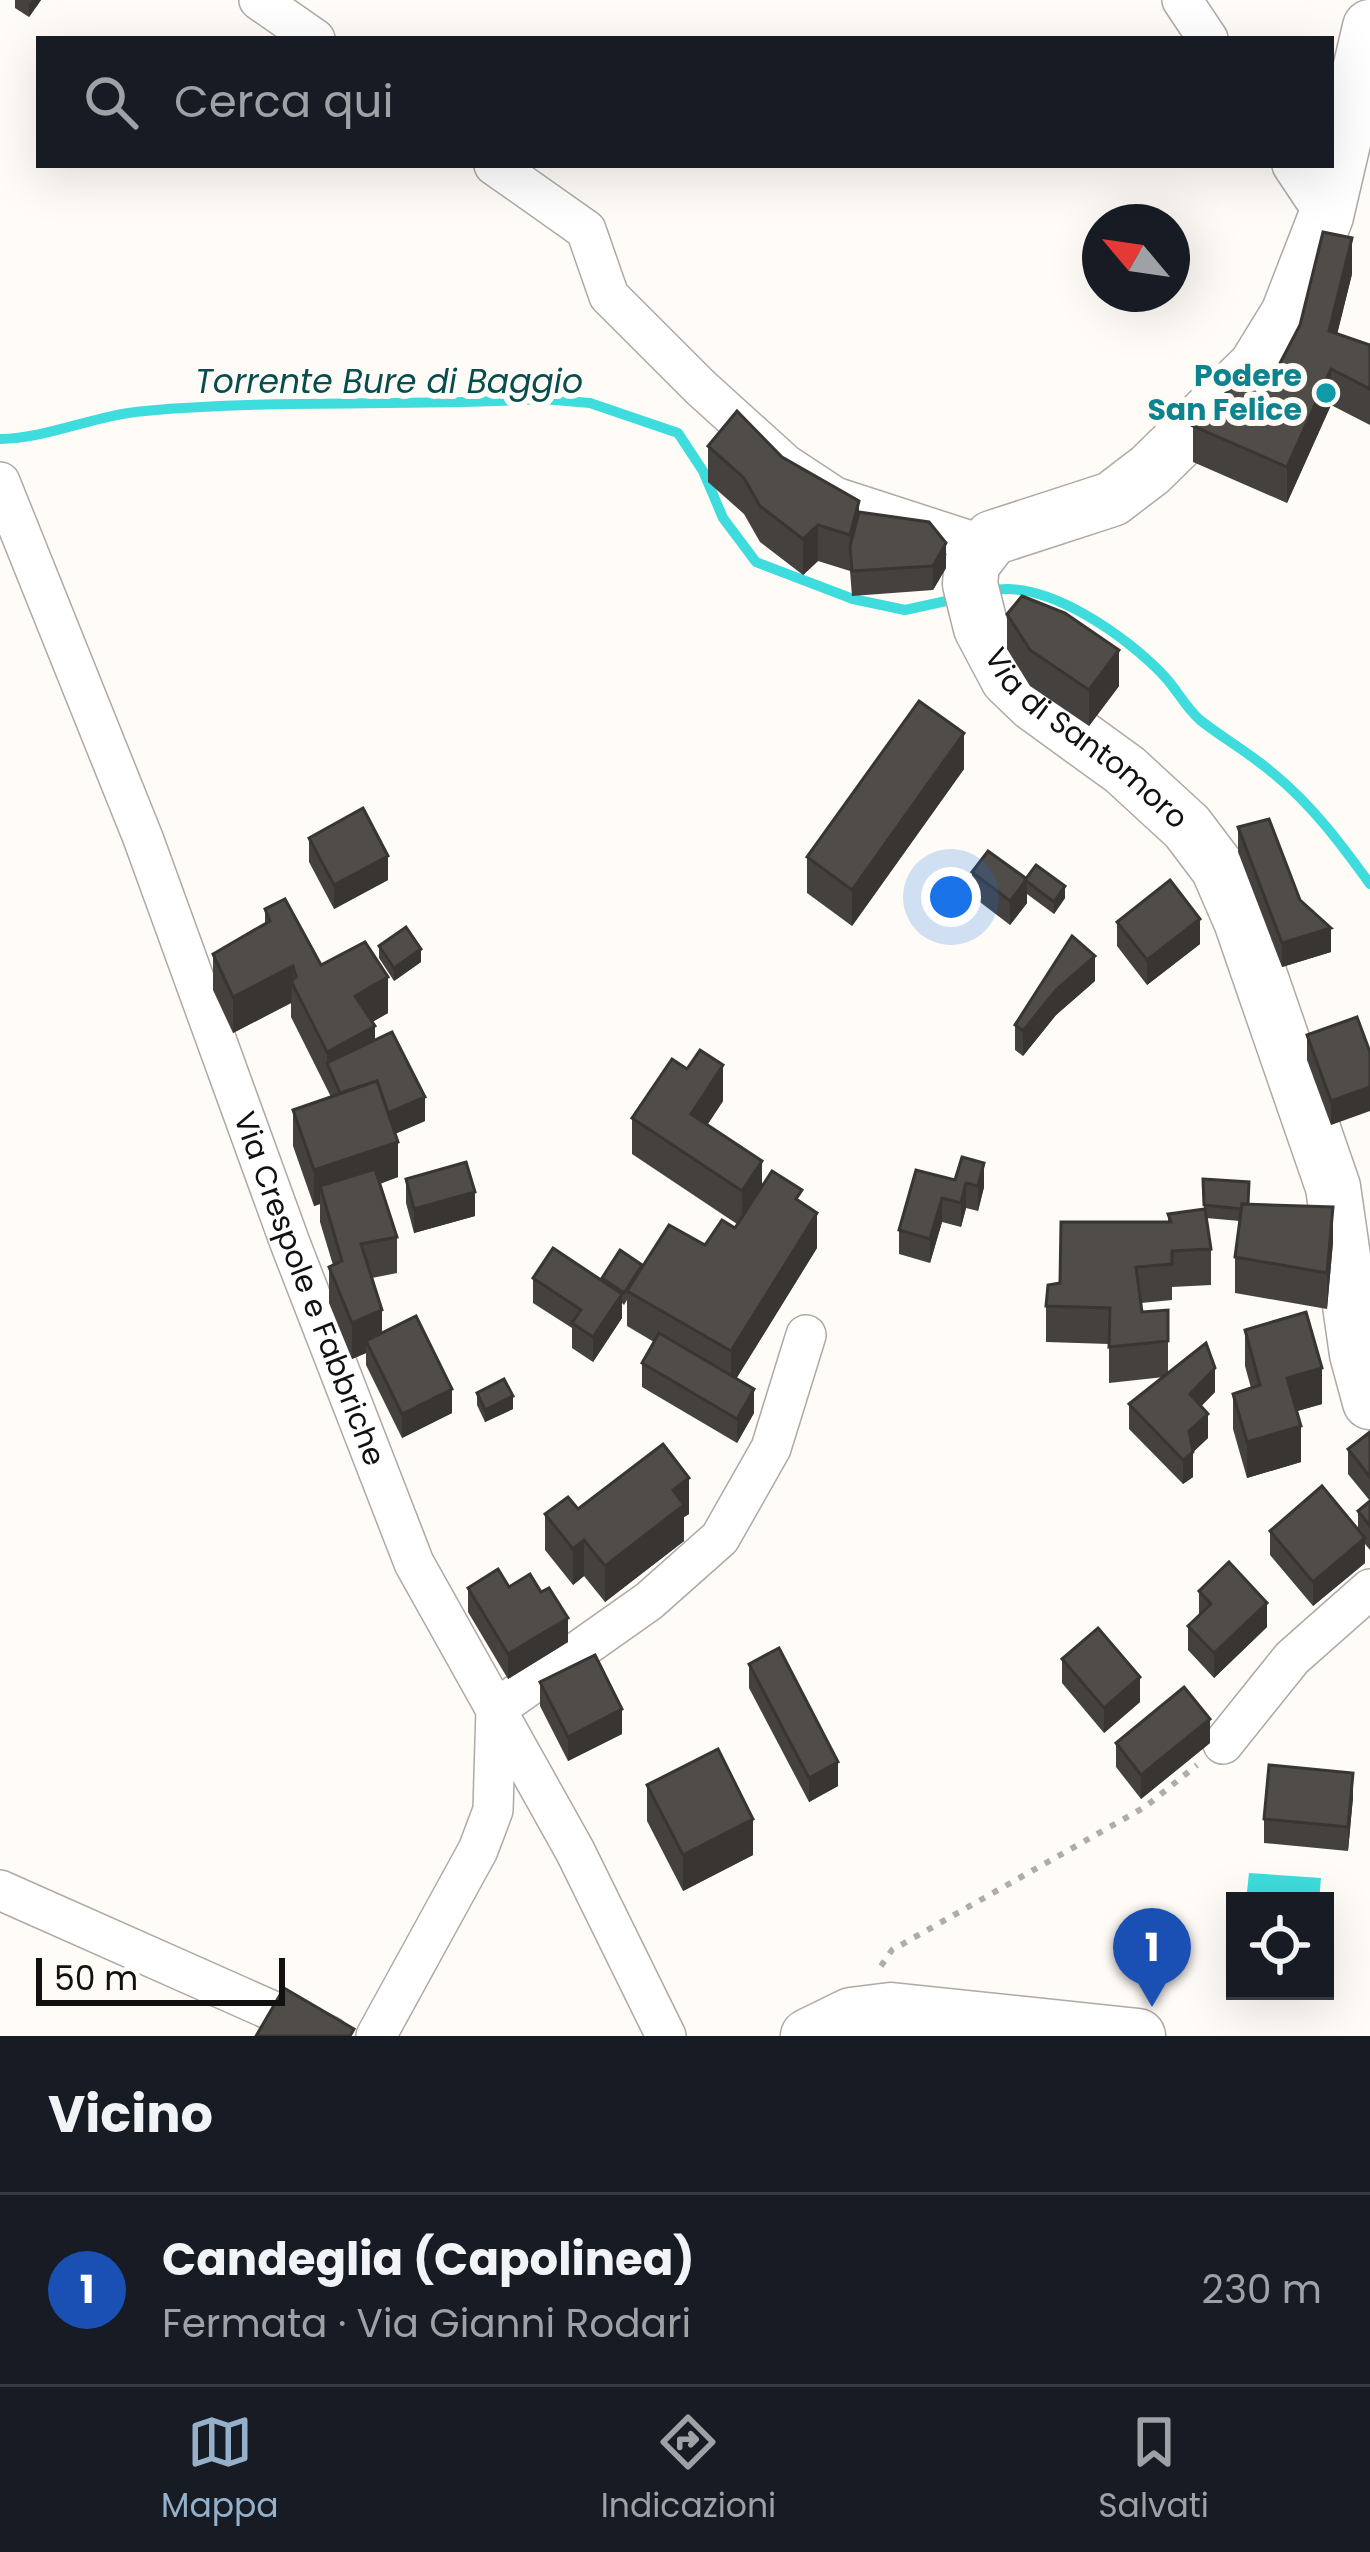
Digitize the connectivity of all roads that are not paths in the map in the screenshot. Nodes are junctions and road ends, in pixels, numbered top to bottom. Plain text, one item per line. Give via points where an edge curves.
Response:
1 (260, 0) edge
2 (1182, 0) edge
3 (1370, 28) edge
4 (311, 36) edge
5 (1206, 36) edge
6 (498, 168) edge
7 (1294, 168) edge
8 (1326, 216) junction
9 (0, 482) edge
10 (10, 531) edge
11 (978, 586) junction
12 (806, 1335) dead end
13 (1370, 1402) edge
14 (1370, 1589) edge
15 (496, 1709) junction
16 (1223, 1744) road end
17 (0, 1890) edge
18 (329, 2036) edge
19 (376, 2036) edge
20 (667, 2036) edge
21 (808, 2036) edge
22 (1138, 2036) edge

1 - 4 street
2 - 5 street
3 - 8 main road
6 - 11 street via 586,230 609,296 785,464
7 - 8 street
8 - 11 main road via 1288,314 1256,366 1212,413 1112,499 1001,533
9 - 10 street, Via Crespole e Fabbriche
10 - 15 street, Via Crespole e Fabbriche via 143,838 414,1563
11 - 13 main road, Via di Santomoro via 997,661 1020,693 1125,770 1218,868 1333,1187
12 - 15 street via 771,1448 720,1538 649,1601
14 - 16 street via 1292,1658
15 - 19 street via 493,1810
15 - 20 street, Via Crespole e Fabbriche
17 - 18 street
21 - 22 main road via 877,2011

